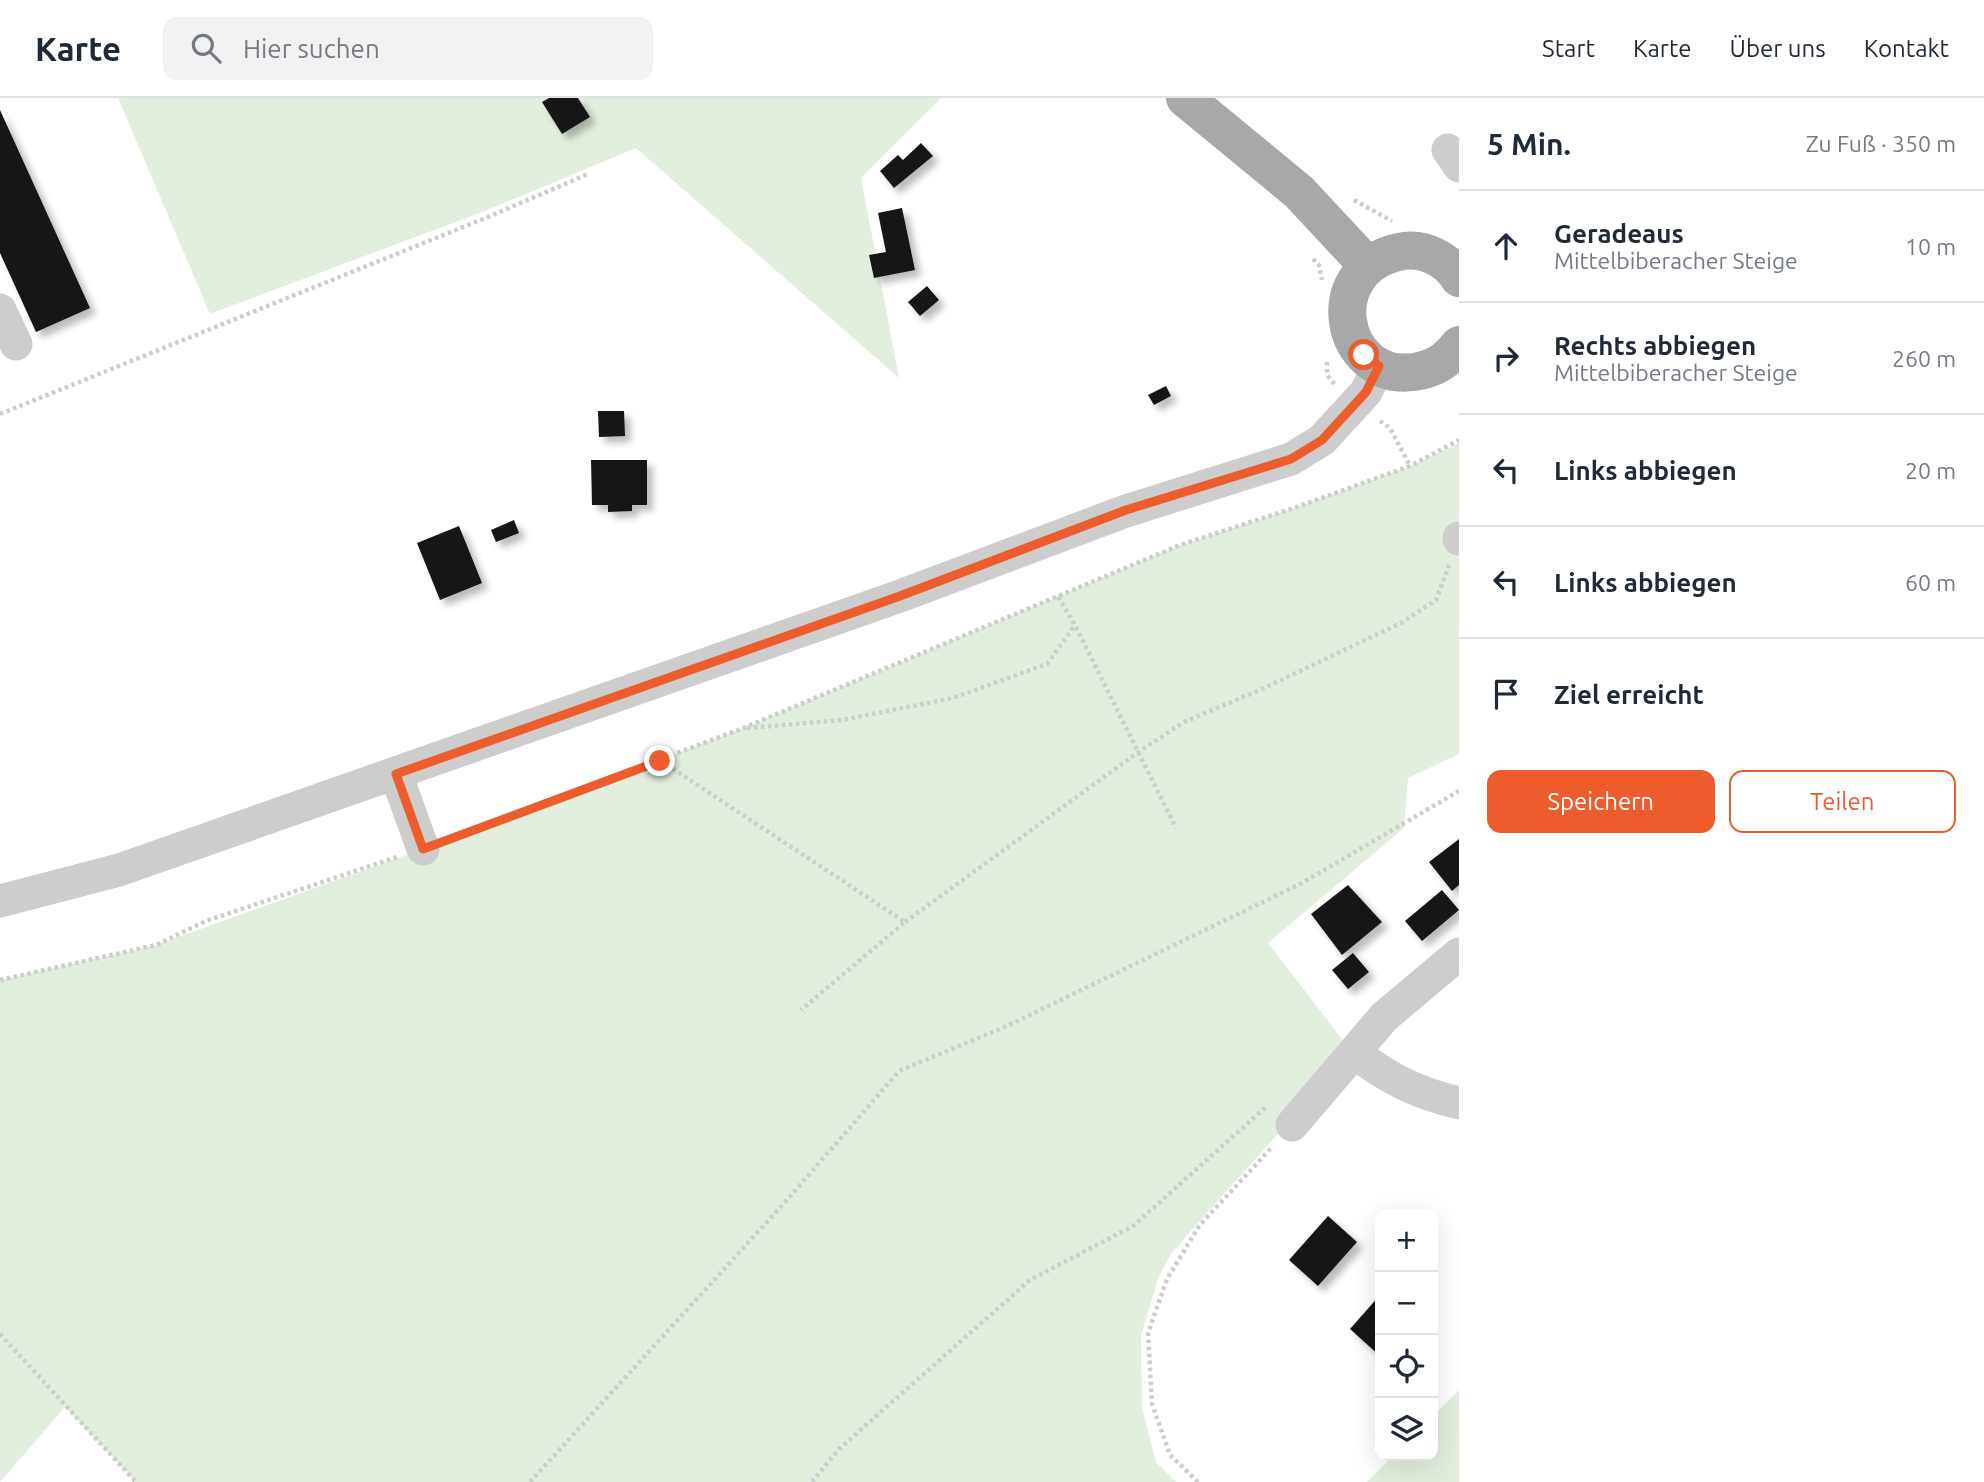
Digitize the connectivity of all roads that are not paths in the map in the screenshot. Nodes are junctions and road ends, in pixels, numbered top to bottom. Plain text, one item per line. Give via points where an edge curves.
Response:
1 (1185, 98) edge
2 (1367, 265) junction
3 (1459, 278) edge
4 (0, 310) edge
5 (16, 344) dead end
6 (1459, 345) edge
7 (1379, 366) junction
8 (396, 774) junction
9 (423, 849) road end
10 (0, 901) edge
11 (1459, 954) edge
12 (1355, 1053) junction
13 (1459, 1102) edge
14 (1280, 1115) road end

1 - 2 main road via 1299,192
2 - 3 main road via 1388,254 1411,250 1434,255
2 - 7 main road via 1347,302 1348,323 1353,340
4 - 5 street
6 - 7 main road via 1450,358 1428,370 1403,373
7 - 8 street via 1366,392 1322,440 1291,459 1126,510 900,596
8 - 9 street
8 - 10 street via 119,870
11 - 12 street via 1384,1017
12 - 13 street via 1384,1075 1427,1096
12 - 14 street

